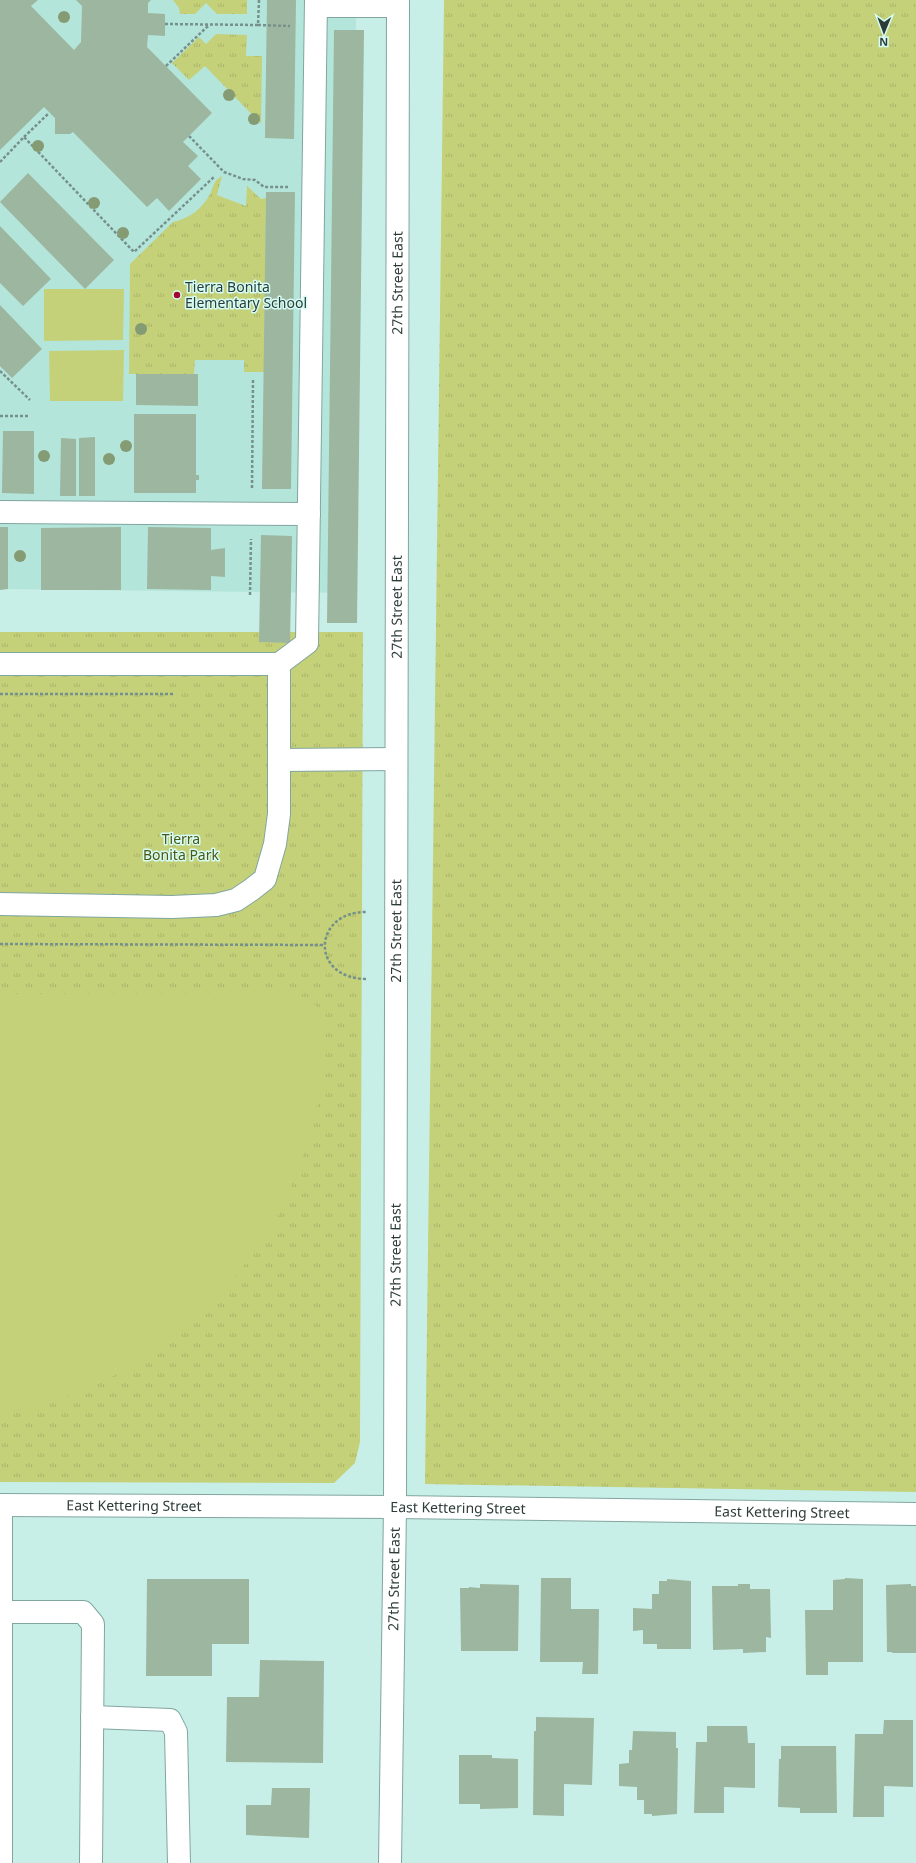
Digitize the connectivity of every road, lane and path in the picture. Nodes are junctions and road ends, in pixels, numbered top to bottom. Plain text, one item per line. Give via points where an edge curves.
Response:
1 (259, 0) edge
2 (316, 3) edge
3 (398, 3) edge
4 (165, 24) dead end
5 (209, 25) junction
6 (166, 66) dead end
7 (49, 113) dead end
8 (189, 136) dead end
9 (24, 137) junction
10 (0, 162) edge
11 (215, 176) dead end
12 (264, 187) dead end
13 (0, 371) edge
14 (30, 400) dead end
15 (0, 416) edge
16 (30, 416) dead end
17 (0, 512) edge
18 (309, 514) junction
19 (0, 664) edge
20 (279, 664) junction
21 (0, 694) edge
22 (174, 694) dead end
23 (396, 759) junction
24 (280, 760) junction
25 (0, 904) edge
26 (367, 912) dead end
27 (0, 944) edge
28 (325, 945) junction
29 (366, 979) dead end
30 (1, 1505) edge
31 (395, 1507) junction
32 (916, 1514) edge
33 (2, 1612) junction
34 (92, 1717) junction
35 (1, 1863) edge
36 (91, 1863) edge
37 (179, 1863) edge
38 (390, 1863) edge

1 - 5 path via 258,25
2 - 3 street
2 - 18 street
3 - 23 street, 27th Street East
4 - 5 path
5 - 6 path
7 - 9 path
8 - 12 path via 224,172 243,179 255,180
9 - 10 path
9 - 11 path via 134,252
13 - 14 path
15 - 16 path
17 - 18 street
18 - 20 street via 307,643
19 - 20 street
20 - 24 street
21 - 22 path
23 - 24 street
23 - 31 street, 27th Street East
24 - 25 street via 278,822 265,879 236,900 216,905 172,907
26 - 28 path via 338,919 331,927
27 - 28 path
28 - 29 path via 331,966 338,972 349,977
30 - 31 street, East Kettering Street
30 - 33 street
31 - 32 street, East Kettering Street
31 - 38 street, 27th Street East
33 - 34 street via 83,1612 93,1624
33 - 35 street
34 - 36 street
34 - 37 street via 170,1720 176,1732

